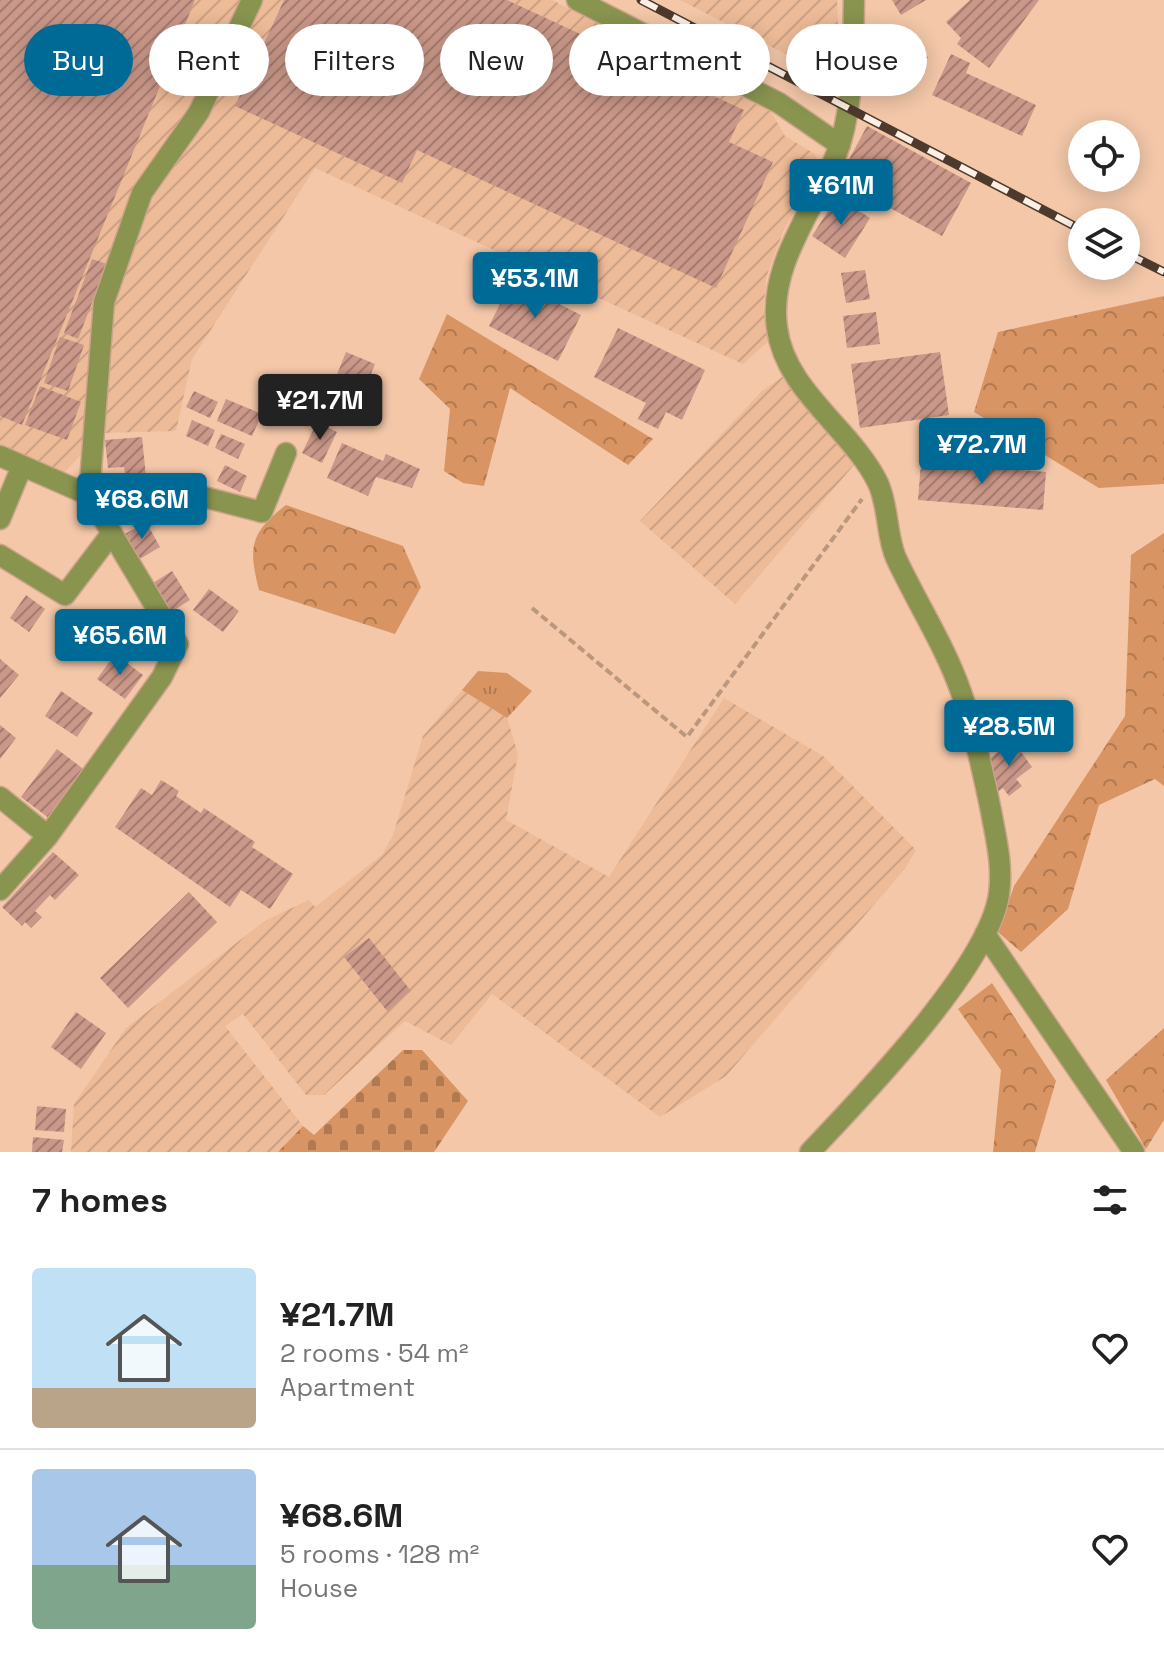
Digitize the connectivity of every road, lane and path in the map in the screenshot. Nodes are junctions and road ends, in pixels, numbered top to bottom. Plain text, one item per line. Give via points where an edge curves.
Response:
1 (252, 0) edge
2 (577, 0) edge
3 (854, 0) edge
4 (840, 145) junction
5 (286, 453) dead end
6 (0, 456) edge
7 (22, 466) junction
8 (879, 485) junction
9 (93, 500) junction
10 (0, 519) edge
11 (112, 533) junction
12 (0, 555) edge
13 (532, 608) dead end
14 (0, 797) edge
15 (48, 836) junction
16 (0, 890) edge
17 (985, 934) junction
18 (810, 1152) edge
19 (1134, 1152) edge

1 - 9 street via 199,112 142,193 104,302
2 - 4 street via 779,103
3 - 4 street via 849,111
4 - 8 street via 789,255 778,289 776,328 803,388 844,433
5 - 9 street via 262,512 165,487
6 - 7 street
7 - 9 street
7 - 10 street
8 - 13 path via 865,495 687,737
8 - 17 street via 894,553 961,691 987,792 1001,859 999,896
9 - 11 street
11 - 12 street via 65,595
11 - 15 street via 178,644 162,677
14 - 15 street
15 - 16 street
17 - 18 street via 956,984
17 - 19 street

